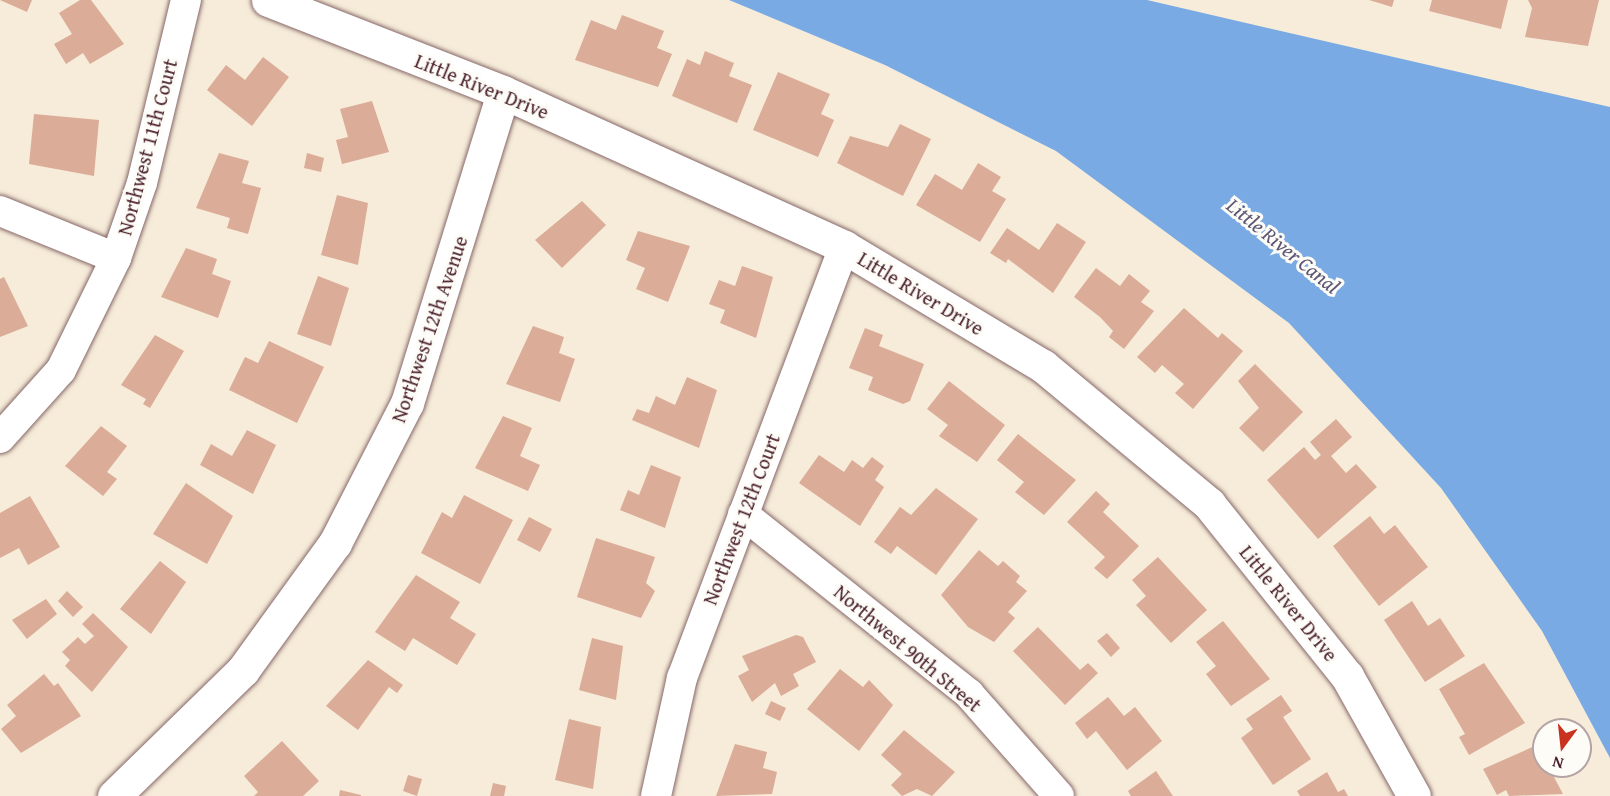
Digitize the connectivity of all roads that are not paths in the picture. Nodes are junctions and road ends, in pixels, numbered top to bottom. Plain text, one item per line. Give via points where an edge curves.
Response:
1 (186, 0) edge
2 (268, 0) edge
3 (503, 92) junction
4 (0, 211) edge
5 (844, 246) junction
6 (116, 258) junction
7 (0, 438) edge
8 (743, 514) junction
9 (114, 796) edge
10 (656, 796) edge
11 (1059, 796) edge
12 (1414, 796) edge

1 - 6 street, Northwest 11th Court via 142,183
2 - 3 street, Little River Drive
3 - 5 street, Little River Drive
3 - 9 street, Northwest 12th Avenue via 407,403 335,543 243,670
4 - 6 street
5 - 8 street, Northwest 12th Court
5 - 12 street, Little River Drive via 1043,366 1209,504 1347,676
6 - 7 street, Northwest 11th Court via 61,370
8 - 10 street, Northwest 12th Court via 682,678
8 - 11 street, Northwest 90th Street via 969,694

